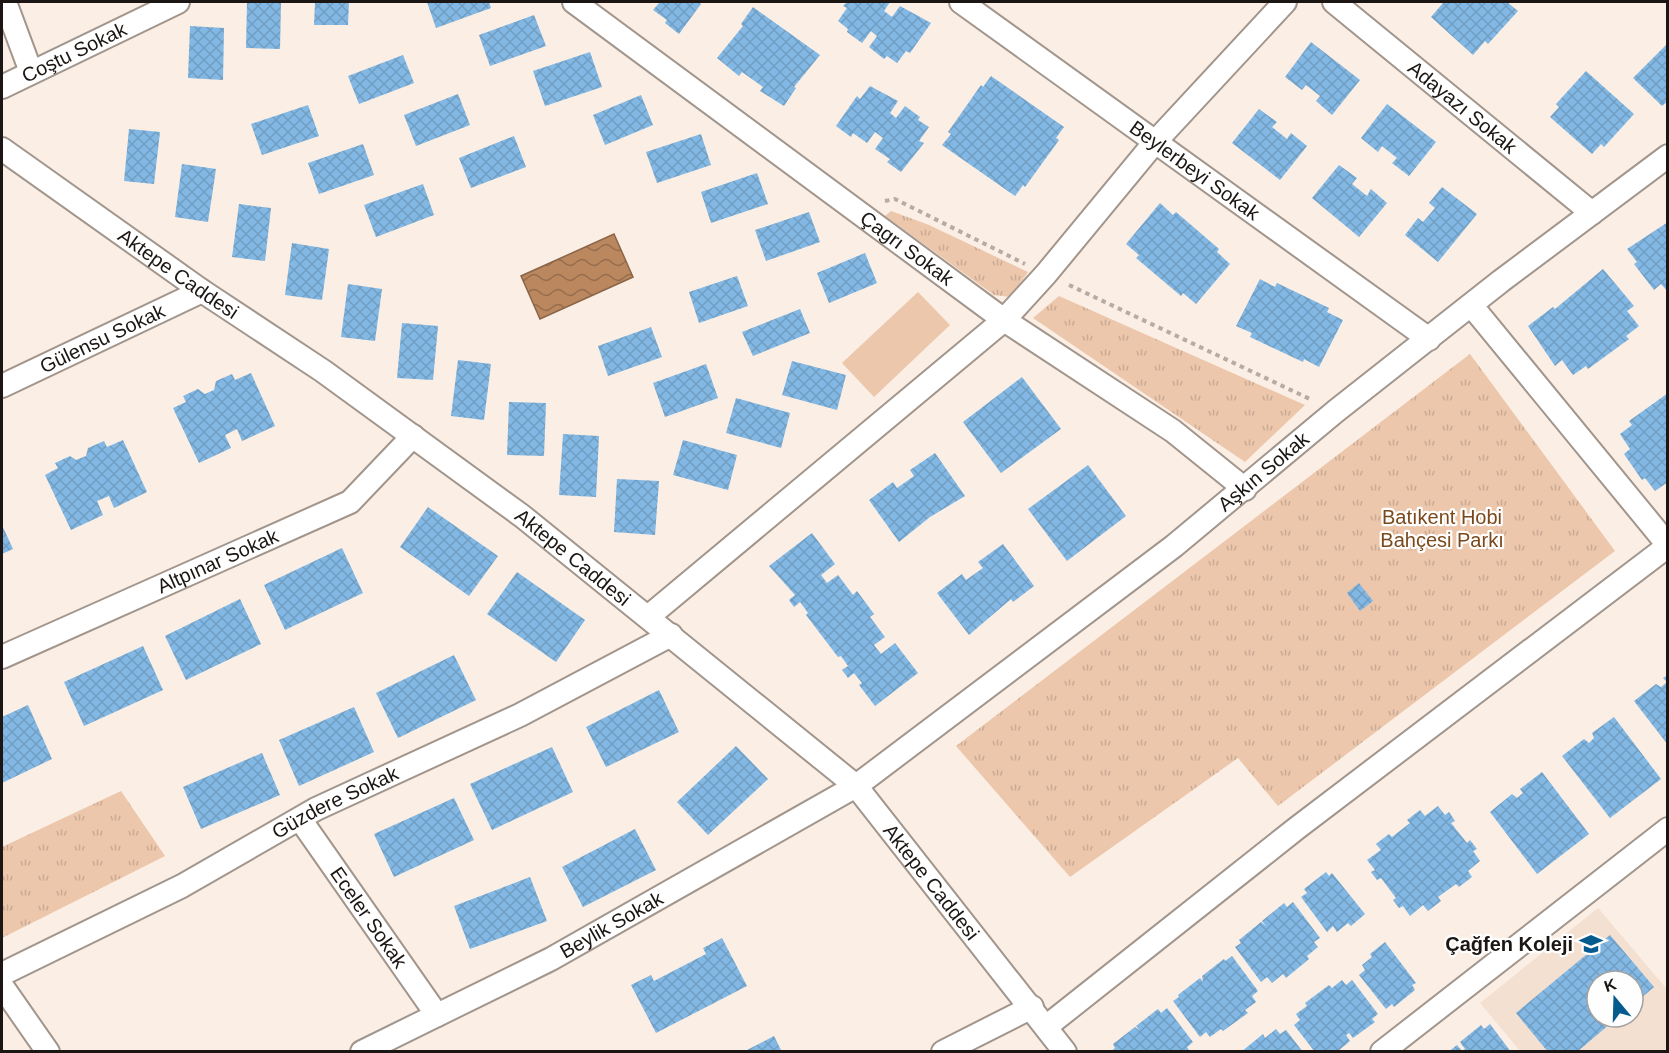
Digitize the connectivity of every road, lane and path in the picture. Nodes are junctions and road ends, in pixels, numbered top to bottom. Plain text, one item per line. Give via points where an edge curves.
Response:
1 (5, 2) edge
2 (178, 2) edge
3 (574, 2) edge
4 (961, 2) edge
5 (1285, 2) edge
6 (1334, 2) edge
7 (1361, 9) edge
8 (32, 72) junction
9 (2, 87) edge
10 (1155, 142) junction
11 (2, 149) edge
12 (1668, 156) edge
13 (849, 207) junction
14 (1592, 213) junction
15 (1046, 274) junction
16 (202, 291) junction
17 (1471, 305) junction
18 (1004, 320) junction
19 (1429, 339) junction
20 (2, 386) edge
21 (1336, 411) junction
22 (412, 436) junction
23 (1245, 489) junction
24 (1668, 545) edge
25 (648, 617) junction
26 (671, 634) junction
27 (2, 657) edge
28 (856, 786) junction
29 (300, 819) junction
30 (1668, 829) edge
31 (2, 974) edge
32 (2, 986) edge
33 (1032, 1007) junction
34 (437, 1015) junction
35 (1047, 1026) junction
36 (48, 1052) edge
37 (363, 1052) edge
38 (943, 1052) edge
39 (1065, 1052) edge
40 (1382, 1052) edge

1 - 8 street
2 - 8 street, Coştu Sokak
3 - 13 street, Çagrı Sokak
4 - 10 street, Beylerbeyi Sokak
5 - 10 street
6 - 7 street, Adayazı Sokak
7 - 14 street, Adayazı Sokak
8 - 9 street, Coştu Sokak
10 - 15 street
10 - 19 street, Beylerbeyi Sokak
11 - 16 street, Aktepe Caddesi
12 - 14 street, Aşkın Sokak
13 - 15 path via 896,199
13 - 18 street, Çagrı Sokak
14 - 17 street, Aşkın Sokak
15 - 18 street
15 - 21 path
16 - 20 street, Gülensu Sokak
16 - 22 street, Aktepe Caddesi
17 - 19 street, Aşkın Sokak
17 - 24 street
18 - 23 street, Çagrı Sokak via 1173,431
18 - 25 street
19 - 21 street, Aşkın Sokak
21 - 23 street, Aşkın Sokak
22 - 25 street, Aktepe Caddesi via 522,516
22 - 27 street, Altpınar Sokak via 350,501
23 - 28 street, Aşkın Sokak
24 - 35 street via 1297,828
25 - 26 street, Aktepe Caddesi
26 - 28 street, Aktepe Caddesi
26 - 29 street, Güzdere Sokak via 520,715
28 - 33 street, Aktepe Caddesi
28 - 34 street, Beylik Sokak via 551,959
29 - 31 street, Güzdere Sokak via 182,886
29 - 34 street, Eceler Sokak
30 - 40 street
32 - 36 street
33 - 35 street, Aktepe Caddesi
33 - 38 street
34 - 37 street, Beylik Sokak
35 - 39 street, Aktepe Caddesi

